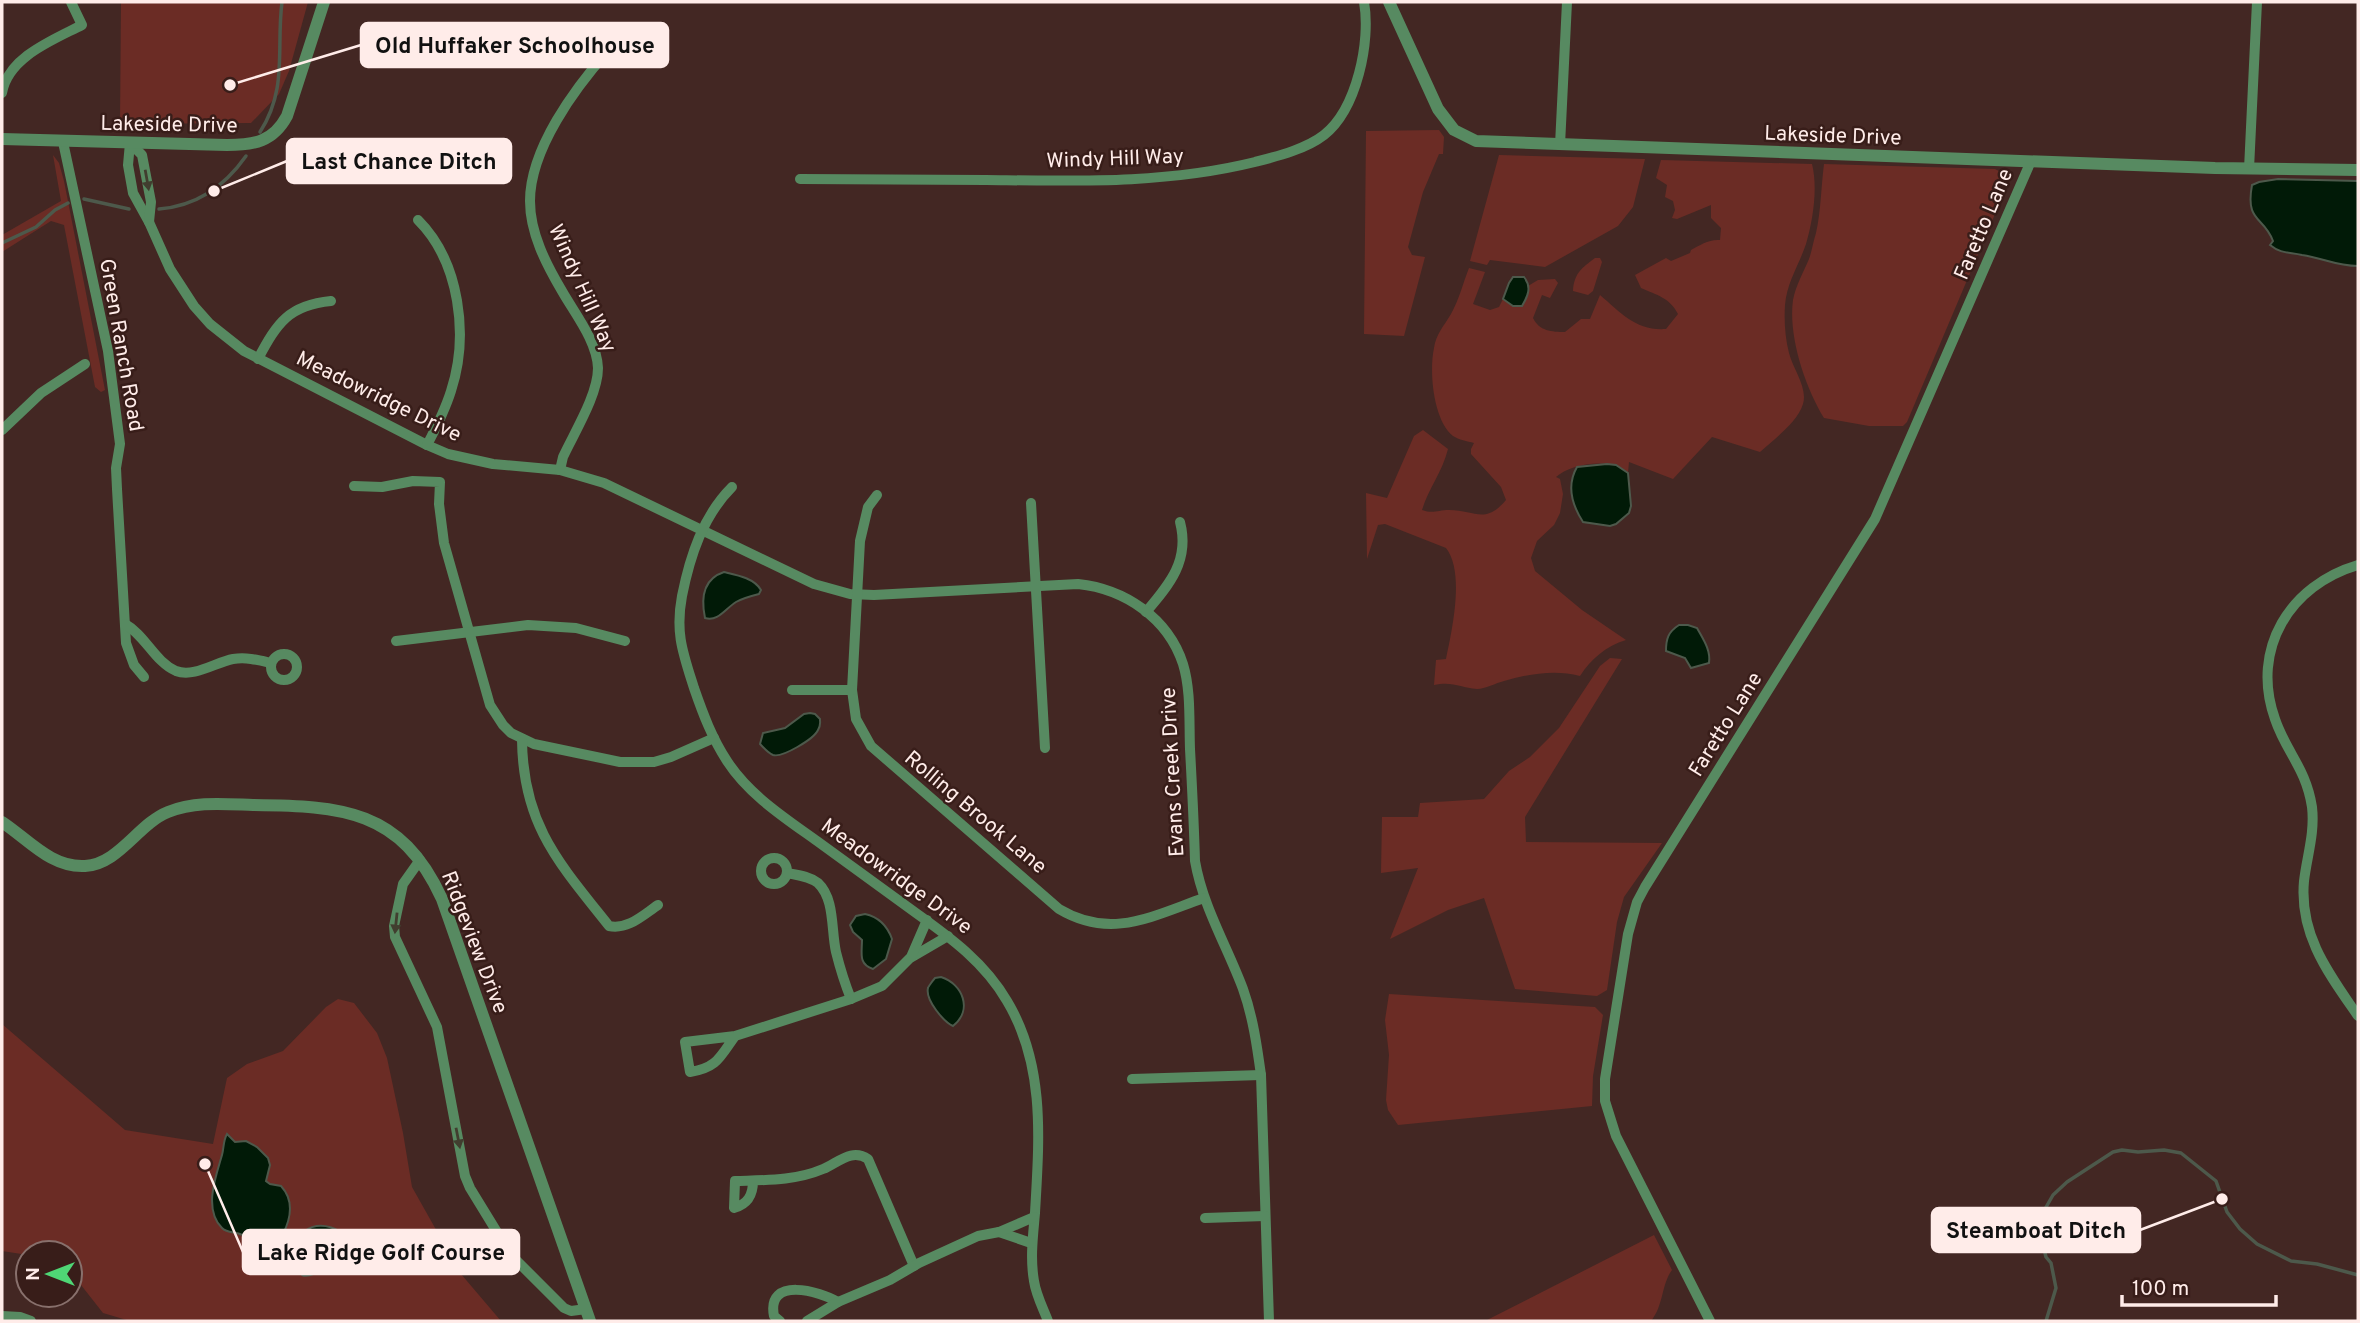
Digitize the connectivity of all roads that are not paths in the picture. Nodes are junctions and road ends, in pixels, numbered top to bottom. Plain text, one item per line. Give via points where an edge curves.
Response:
1 (71, 2) edge
2 (324, 2) edge
3 (1364, 2) edge
4 (1389, 2) edge
5 (1567, 2) edge
6 (2257, 2) edge
7 (608, 51) dead end
8 (2, 93) edge
9 (2, 139) edge
10 (63, 142) junction
11 (130, 142) junction
12 (1560, 145) junction
13 (2031, 161) junction
14 (2249, 169) junction
15 (2358, 170) edge
16 (800, 179) dead end
17 (418, 220) dead end
18 (149, 222) junction
19 (331, 301) dead end
20 (258, 359) junction
21 (85, 364) dead end
22 (2, 430) edge
23 (427, 445) junction
24 (560, 470) junction
25 (354, 486) dead end
26 (732, 487) dead end
27 (877, 495) dead end
28 (1031, 503) dead end
29 (1180, 522) dead end
30 (699, 529) junction
31 (2358, 565) edge
32 (1036, 586) junction
33 (858, 594) junction
34 (1146, 612) junction
35 (125, 624) junction
36 (469, 634) junction
37 (397, 641) dead end
38 (625, 641) dead end
39 (271, 663) dead end
40 (144, 677) dead end
41 (792, 690) dead end
42 (852, 690) junction
43 (714, 738) junction
44 (522, 740) junction
45 (1045, 748) dead end
46 (2, 822) edge
47 (420, 860) junction
48 (786, 873) dead end
49 (1204, 898) junction
50 (658, 905) dead end
51 (927, 920) junction
52 (948, 936) junction
53 (911, 957) junction
54 (851, 999) junction
55 (2358, 1016) edge
56 (735, 1036) junction
57 (1261, 1075) junction
58 (1132, 1079) dead end
59 (753, 1181) dead end
60 (1265, 1216) junction
61 (1034, 1217) junction
62 (1205, 1218) dead end
63 (999, 1232) junction
64 (1031, 1243) junction
65 (914, 1266) junction
66 (838, 1302) junction
67 (588, 1315) edge
68 (2, 1316) edge
69 (31, 1321) edge
70 (780, 1321) edge
71 (807, 1321) edge
72 (1048, 1321) edge
73 (1269, 1321) edge
74 (1710, 1321) edge

1 - 8 street via 82,25 14,68
2 - 11 street, Lakeside Drive via 287,116 272,135 249,144
3 - 16 street, Windy Hill Way via 1363,56 1342,114 1321,137 1269,158 1140,180
4 - 12 street, Lakeside Drive via 1432,97 1454,130 1476,141
5 - 12 street
6 - 14 street
7 - 24 street, Windy Hill Way via 564,107 532,181 530,201 537,239 598,364 597,379
9 - 10 street, Lakeside Drive
10 - 11 street, Lakeside Drive
10 - 35 street, Green Ranch Road via 112,379 120,444 116,479
11 - 18 street via 132,192
11 -> 18 street via 142,155
12 - 13 street, Lakeside Drive
13 - 14 street, Lakeside Drive
13 - 74 street, Faretto Lane via 1875,519 1644,887 1632,917 1605,1101 1616,1136
14 - 15 street, Lakeside Drive
17 - 23 street via 430,232 448,268 460,329 451,391
18 - 20 street, Meadowridge Drive via 186,296 218,331
19 - 20 street via 292,312 271,334
20 - 23 street, Meadowridge Drive
21 - 22 street via 41,393
23 - 24 street, Meadowridge Drive via 471,460
24 - 30 street, Meadowridge Drive via 604,483
25 - 36 street via 440,482 443,543
26 - 30 street
27 - 33 street, Rolling Brook Lane via 868,507 860,541
28 - 32 street
29 - 34 street via 1180,563 1168,587
30 - 33 street, Evans Creek Drive via 814,584
30 - 43 street, Meadowridge Drive via 678,629 698,701
31 - 55 street via 2320,581 2294,605 2275,637 2267,677 2275,720 2300,766 2312,810 2303,892 2306,923 2320,960
32 - 33 street, Evans Creek Drive
32 - 34 street, Evans Creek Drive via 1095,586 1125,597
32 - 45 street
33 - 42 street, Rolling Brook Lane
34 - 49 street, Evans Creek Drive via 1178,650 1187,682 1195,861
35 - 39 street via 175,670 191,672 244,658
35 - 40 street, Green Ranch Road via 129,655
36 - 37 street
36 - 38 street via 551,625
36 - 44 street via 495,715
41 - 42 street
42 - 49 street, Rolling Brook Lane via 862,733 881,757 1059,909 1098,925 1129,924
43 - 44 street via 671,757 637,763
43 - 51 street, Meadowridge Drive via 727,762 766,803
44 - 50 street via 526,785 538,825 558,861 609,926 630,924
46 - 47 street, Ridgeview Drive via 55,860 86,866 113,855 160,815 183,807 321,807 375,823 404,842
47 - 67 street, Ridgeview Drive via 448,914
47 -> 67 street via 403,884 395,937 437,1027 465,1176 516,1262 564,1308
48 - 54 street via 810,877 825,892
49 - 57 street, Evans Creek Drive via 1242,989
51 - 52 street, Meadowridge Drive
51 - 53 street
52 - 53 street
52 - 61 street, Meadowridge Drive via 974,959 1007,1001 1026,1046 1038,1095
53 - 54 street via 882,986
54 - 56 street
56 - 56 street via 685,1042 690,1072 717,1062
57 - 58 street
57 - 60 street, Evans Creek Drive
59 - 65 street via 800,1176 861,1154 868,1159
60 - 62 street
60 - 73 street, Evans Creek Drive
61 - 63 street
61 - 64 street, Meadowridge Drive
63 - 64 street
63 - 65 street via 978,1236
64 - 72 street, Meadowridge Drive via 1034,1284
65 - 66 street
66 - 70 street via 797,1289 778,1295 774,1316
66 - 71 street
68 - 69 street

